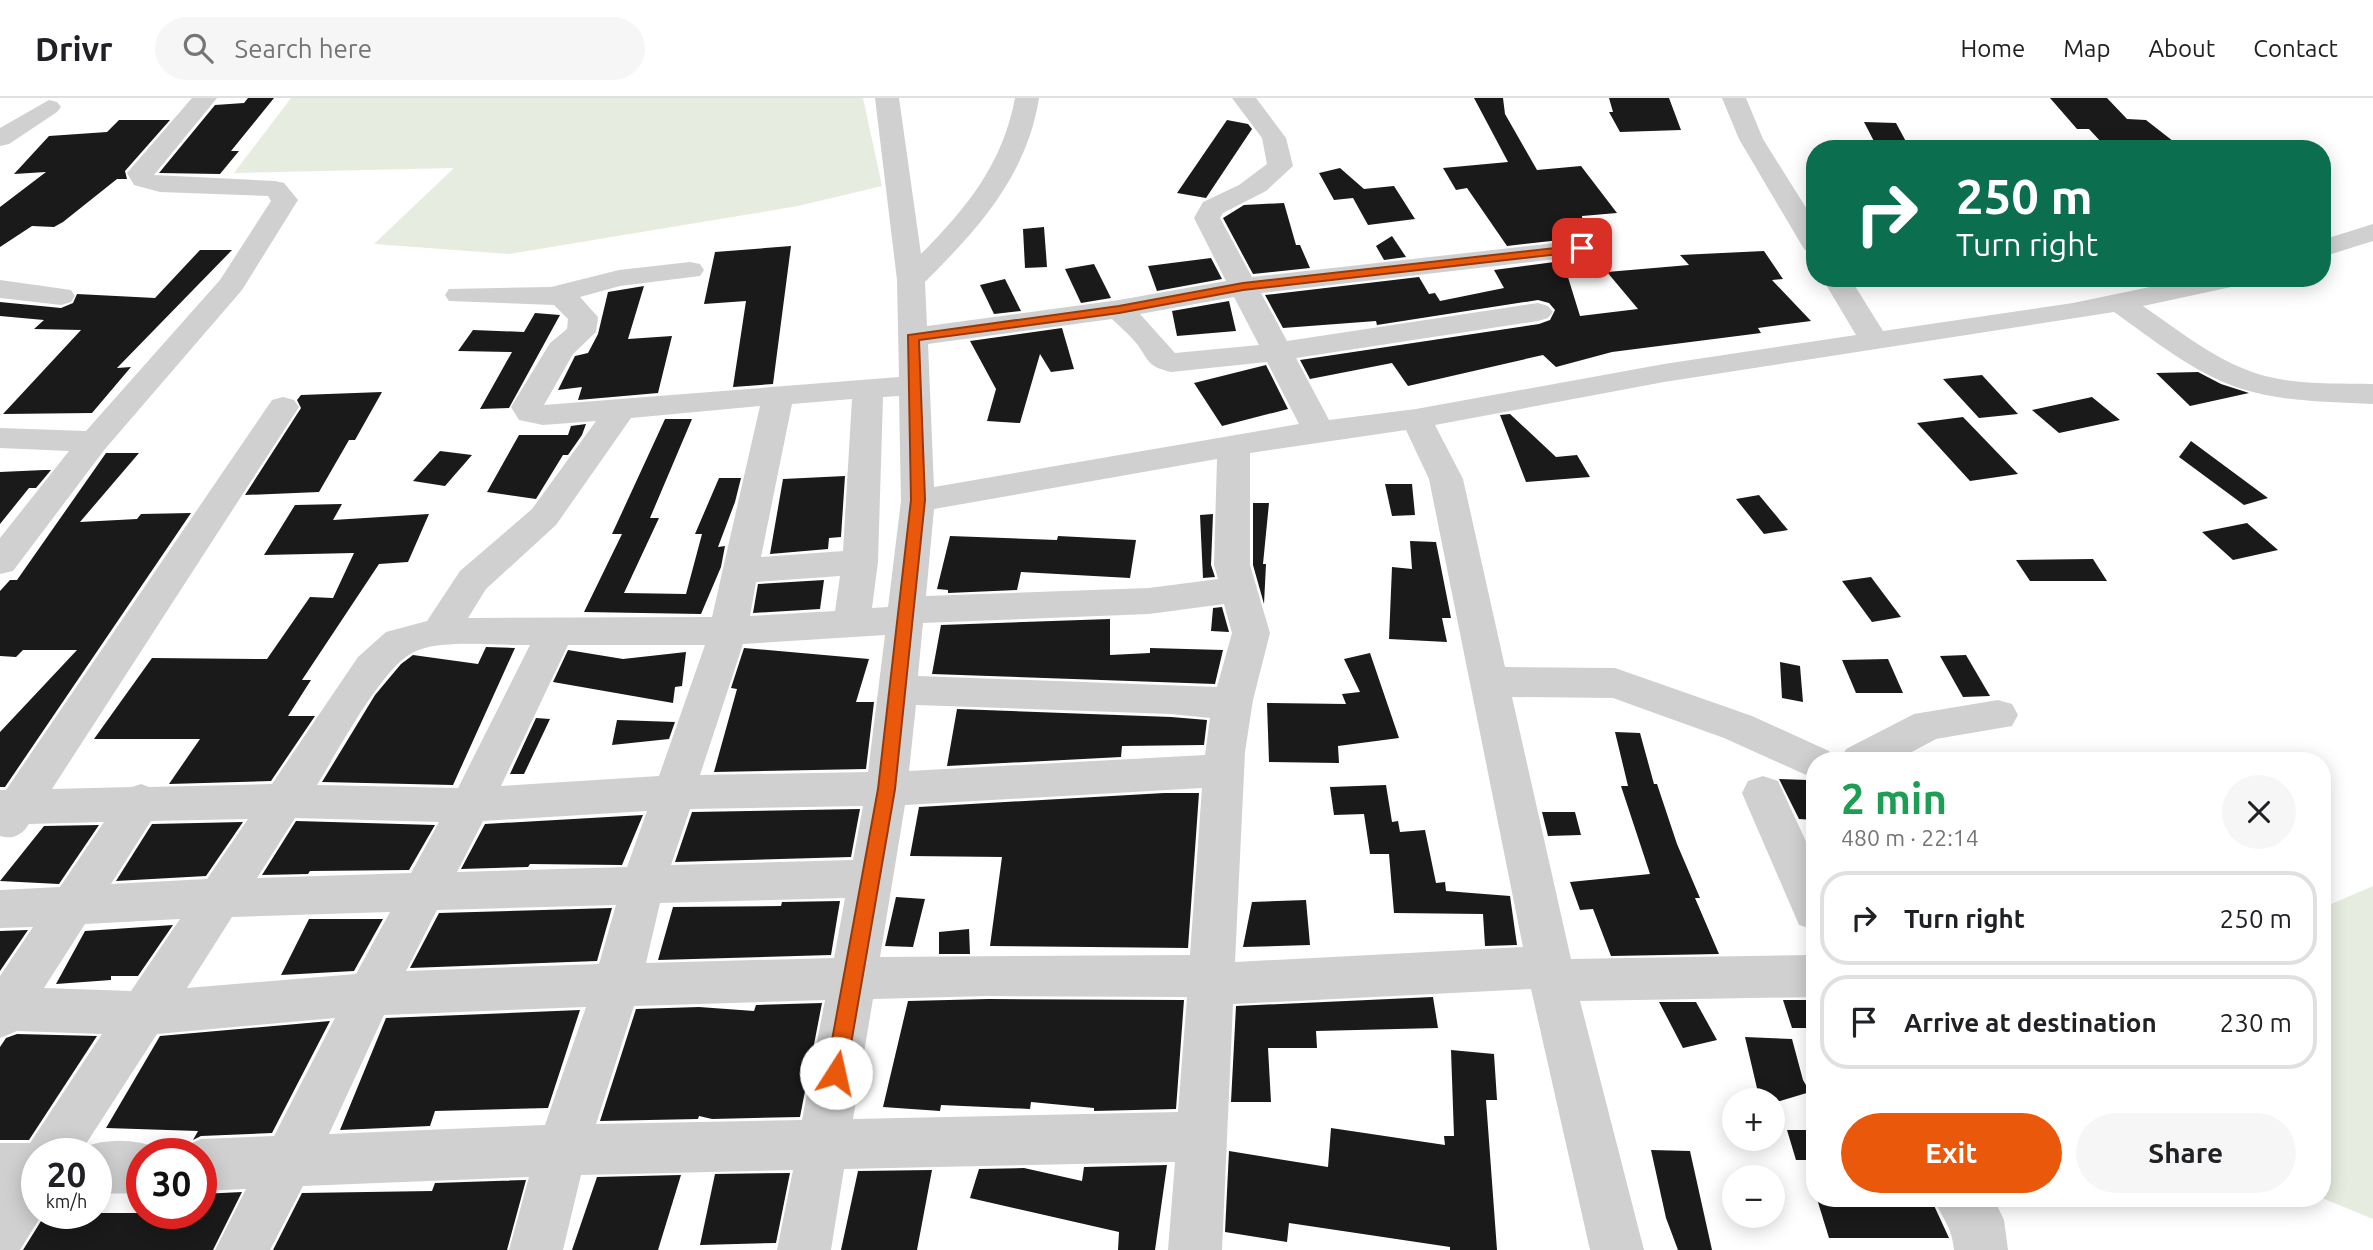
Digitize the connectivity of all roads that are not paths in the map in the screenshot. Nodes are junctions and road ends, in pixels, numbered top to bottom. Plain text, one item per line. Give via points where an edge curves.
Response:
1 (205, 98) edge
2 (887, 98) edge
3 (1027, 98) edge
4 (1244, 98) edge
5 (1734, 98) edge
6 (49, 107) dead end
7 (0, 139) edge
8 (1806, 229) edge
9 (2373, 232) edge
10 (2331, 246) edge
11 (1582, 248) dead end
12 (690, 270) dead end
13 (911, 280) junction
14 (1243, 287) junction
15 (1841, 287) edge
16 (2194, 287) edge
17 (0, 289) edge
18 (459, 295) dead end
19 (555, 295) junction
20 (61, 296) dead end
21 (2120, 303) junction
22 (1119, 309) junction
23 (1538, 312) dead end
24 (913, 337) junction
25 (1875, 342) junction
26 (1277, 352) junction
27 (914, 385) junction
28 (868, 388) junction
29 (778, 394) junction
30 (2373, 394) edge
31 (283, 407) dead end
32 (621, 410) junction
33 (1416, 419) junction
34 (1319, 432) junction
35 (0, 438) edge
36 (94, 442) junction
37 (1234, 446) junction
38 (918, 500) junction
39 (0, 562) edge
40 (860, 562) junction
41 (740, 571) junction
42 (1238, 589) junction
43 (905, 615) junction
44 (852, 624) junction
45 (728, 631) junction
46 (439, 633) junction
47 (555, 633) junction
48 (1488, 682) junction
49 (898, 690) junction
50 (1233, 700) junction
51 (1998, 715) dead end
52 (1877, 752) edge
53 (1806, 759) edge
54 (1224, 770) junction
55 (887, 789) junction
56 (676, 792) junction
57 (1763, 793) dead end
58 (281, 801) junction
59 (141, 802) junction
60 (471, 805) junction
61 (6, 815) edge
62 (871, 878) junction
63 (643, 885) junction
64 (1806, 891) edge
65 (424, 892) junction
66 (221, 898) junction
67 (71, 906) junction
68 (0, 909) edge
69 (1550, 973) junction
70 (1806, 976) edge
71 (853, 978) junction
72 (1213, 980) junction
73 (617, 985) junction
74 (370, 994) junction
75 (2, 1012) edge
76 (143, 1013) junction
77 (1203, 1136) junction
78 (61, 1138) edge
79 (823, 1144) junction
80 (562, 1150) junction
81 (288, 1163) junction
82 (217, 1165) edge
83 (0, 1169) edge
84 (21, 1169) edge
85 (21, 1200) edge
86 (1967, 1207) edge
87 (0, 1233) edge
88 (242, 1250) edge
89 (536, 1250) edge
90 (804, 1250) edge
91 (1195, 1250) edge
92 (1617, 1250) edge
93 (1981, 1250) edge

1 - 36 street via 140,173 144,180 275,189 285,200 232,284
2 - 13 street
3 - 13 street via 1025,124 995,187 961,230
4 - 14 street via 1275,138 1280,166 1240,197 1212,208 1207,218
5 - 8 street via 1751,139
6 - 7 street
9 - 10 street
11 - 14 street
12 - 19 street via 619,278
13 - 24 street
14 - 22 street
14 - 26 street
15 - 25 street
16 - 21 street
17 - 20 street
18 - 19 street
19 - 32 street via 562,296 583,317 581,332 561,349 527,407 530,413
21 - 25 street
21 - 30 street via 2234,375 2305,391
22 - 24 street
22 - 26 street via 1152,343 1158,357 1171,363
23 - 26 street
24 - 27 street
25 - 33 street via 1664,373
26 - 34 street
27 - 28 street
27 - 38 street
28 - 29 street
28 - 40 street
29 - 32 street
29 - 41 street
31 - 61 street
32 - 46 street via 544,517 473,580
33 - 34 street
33 - 48 street via 1446,479
34 - 37 street
35 - 36 street
36 - 39 street
37 - 38 street
37 - 42 street via 1232,565
38 - 43 street
40 - 41 street
40 - 44 street
41 - 45 street
42 - 43 street via 1149,601
42 - 50 street via 1251,633
43 - 44 street
43 - 49 street
44 - 45 street
45 - 47 street
45 - 56 street
46 - 47 street
46 - 58 street via 399,642 372,667
47 - 60 street
48 - 53 street via 1615,682 1738,727
48 - 69 street
49 - 50 street via 1210,703
49 - 55 street
50 - 54 street
51 - 52 street via 1928,725
54 - 55 street
54 - 72 street
55 - 56 street
55 - 62 street
56 - 60 street
56 - 63 street
57 - 64 street
58 - 59 street
58 - 60 street
58 - 66 street
59 - 61 street
59 - 67 street
60 - 65 street
62 - 63 street
62 - 71 street
63 - 65 street
63 - 73 street
65 - 66 street
65 - 74 street
66 - 67 street
66 - 76 street
67 - 68 street
67 - 75 street
69 - 70 street
69 - 72 street
69 - 92 street
71 - 72 street
71 - 73 street
71 - 79 street
72 - 77 street
73 - 74 street
73 - 80 street
74 - 76 street
74 - 81 street
75 - 76 street
76 - 78 street
77 - 79 street
77 - 91 street
79 - 80 street
79 - 90 street
80 - 81 street
80 - 89 street
81 - 82 street
81 - 88 street
83 - 84 street
85 - 87 street
86 - 93 street via 1978,1220

